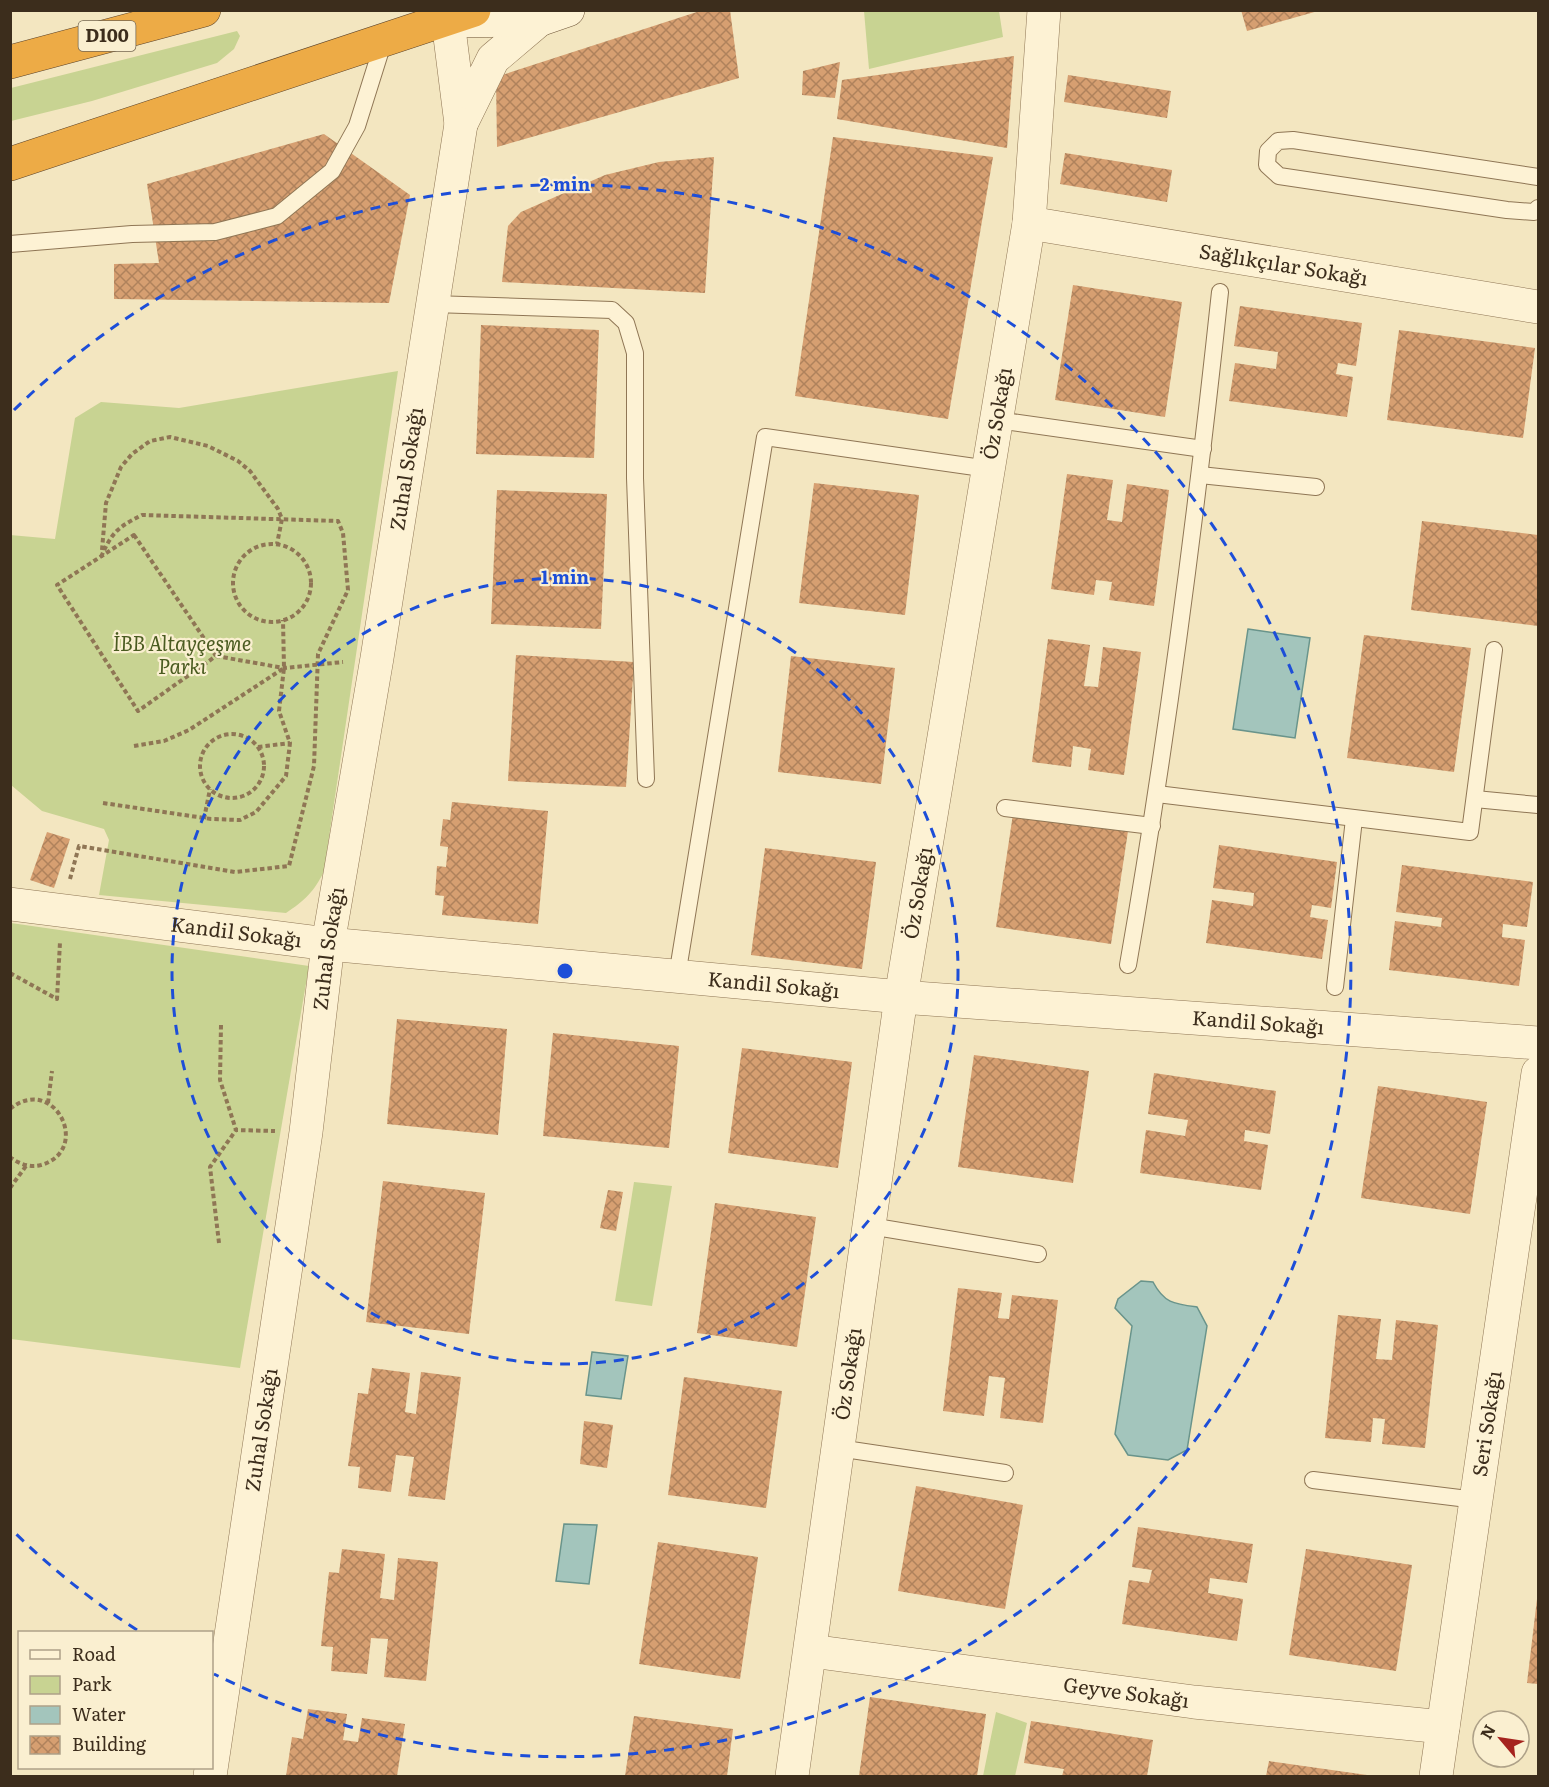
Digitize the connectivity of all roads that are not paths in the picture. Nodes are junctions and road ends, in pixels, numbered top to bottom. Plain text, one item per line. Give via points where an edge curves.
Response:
1 (204, 10) edge
2 (1044, 10) edge
3 (554, 15) edge
4 (461, 16) edge
5 (384, 40) junction
6 (10, 62) edge
7 (461, 124) junction
8 (10, 164) edge
9 (1539, 177) edge
10 (1539, 208) edge
11 (1029, 223) junction
12 (10, 244) edge
13 (1220, 292) dead end
14 (433, 304) junction
15 (1539, 307) edge
16 (997, 420) junction
17 (1203, 449) junction
18 (989, 469) junction
19 (1200, 475) junction
20 (1316, 487) dead end
21 (1494, 650) dead end
22 (646, 778) dead end
23 (1157, 794) junction
24 (1475, 799) junction
25 (1539, 805) edge
26 (1005, 808) dead end
27 (1354, 819) junction
28 (1152, 826) junction
29 (10, 904) edge
30 (328, 944) junction
31 (1128, 965) dead end
32 (678, 976) junction
33 (1335, 987) dead end
34 (901, 997) junction
35 (1539, 1043) edge
36 (1539, 1073) edge
37 (870, 1226) junction
38 (1038, 1254) dead end
39 (838, 1448) junction
40 (1005, 1473) dead end
41 (1313, 1480) dead end
42 (1476, 1500) junction
43 (811, 1651) junction
44 (1443, 1727) junction
45 (213, 1756) edge
46 (792, 1776) edge
47 (1436, 1776) edge

1 - 6 highway, D100
2 - 11 street, Öz Sokağı
3 - 4 street
3 - 7 street, Zuhal Sokağı via 493,58
4 - 5 highway
4 - 7 street, Zuhal Sokağı
5 - 8 highway
5 - 12 lane via 357,126 332,171 277,216 215,232
7 - 14 street, Zuhal Sokağı
9 - 10 lane via 1293,140 1278,141 1268,151 1267,165 1279,176 1507,210 1534,212
11 - 15 street, Sağlıkçılar Sokağı
11 - 16 street, Öz Sokağı
13 - 17 lane
14 - 22 lane via 612,310 626,323 635,353 635,478
14 - 30 street, Zuhal Sokağı
16 - 17 lane
16 - 18 street, Öz Sokağı
17 - 19 lane
18 - 32 lane via 765,437
18 - 34 street, Öz Sokağı
19 - 20 lane
19 - 23 lane
21 - 24 lane
23 - 27 lane
23 - 28 lane
24 - 25 lane
24 - 27 lane via 1470,832
26 - 28 lane
27 - 33 lane
28 - 31 lane
29 - 30 street, Kandil Sokağı
30 - 32 street, Kandil Sokağı
30 - 45 street, Zuhal Sokağı via 306,1132
32 - 34 street, Kandil Sokağı
34 - 35 street, Kandil Sokağı
34 - 37 street, Öz Sokağı
36 - 42 street, Seri Sokağı
37 - 38 lane
37 - 39 street, Öz Sokağı
39 - 40 lane
39 - 43 street, Öz Sokağı
41 - 42 lane
42 - 44 street, Seri Sokağı
43 - 44 street, Geyve Sokağı via 1194,1702
43 - 46 street, Öz Sokağı
44 - 47 street, Seri Sokağı

